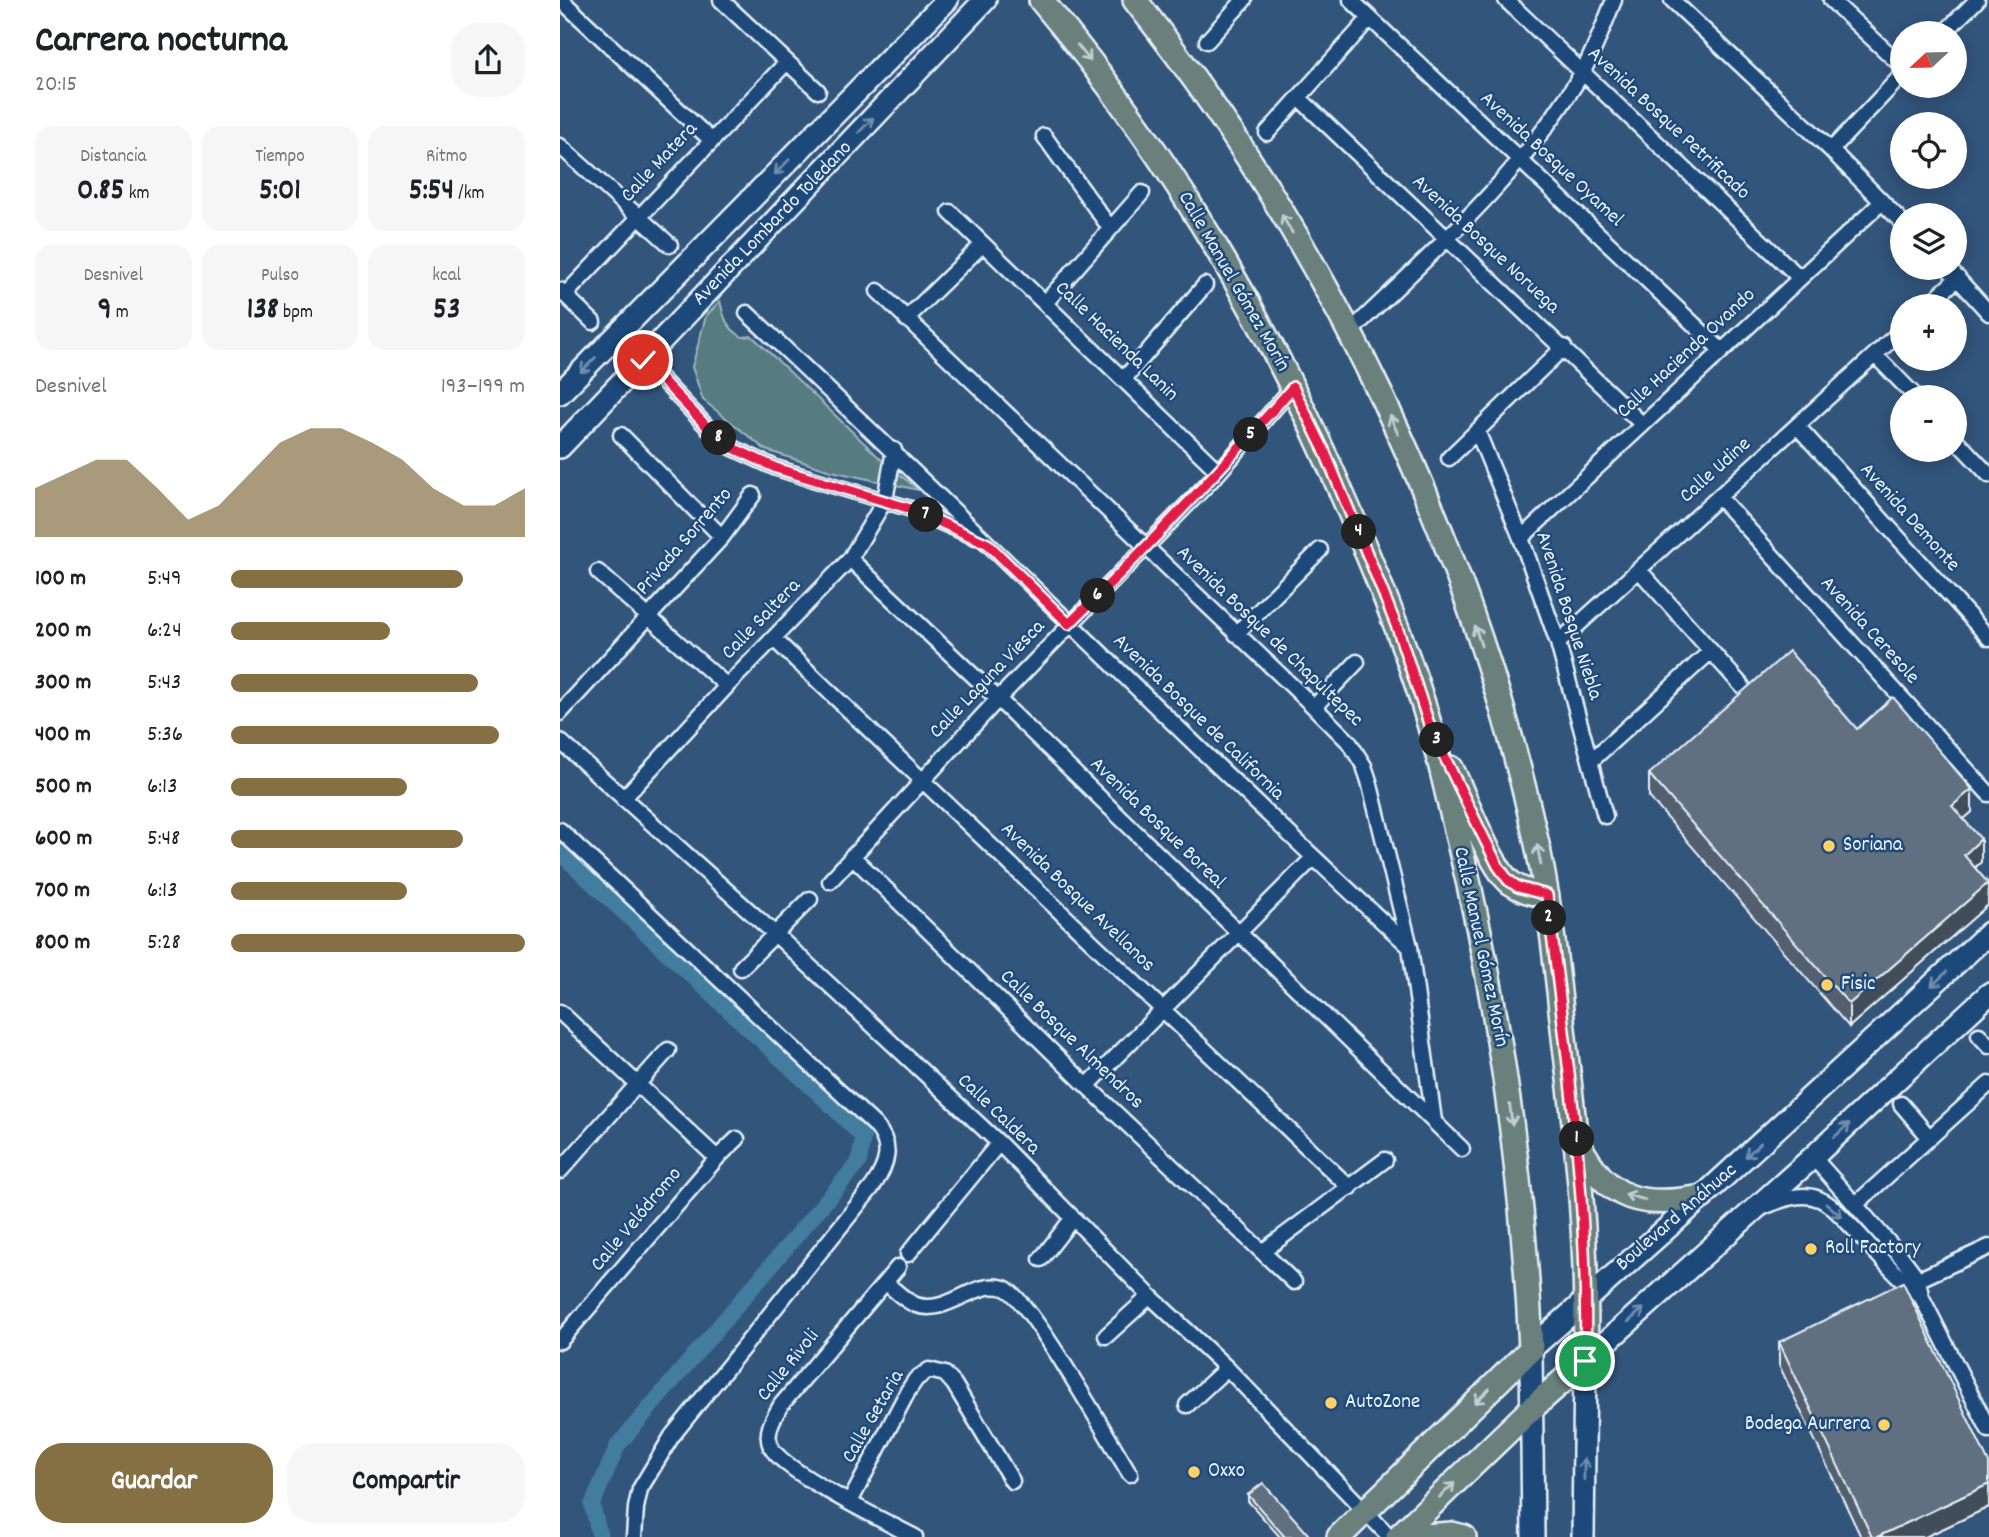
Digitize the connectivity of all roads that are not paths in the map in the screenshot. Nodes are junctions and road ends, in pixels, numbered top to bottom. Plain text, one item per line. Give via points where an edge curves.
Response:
1 (561, 0) edge
2 (720, 0) edge
3 (947, 0) edge
4 (985, 0) edge
5 (1041, 0) edge
6 (1135, 0) edge
7 (1244, 0) edge
8 (1351, 0) edge
9 (1506, 0) edge
10 (1614, 0) edge
11 (1671, 0) edge
12 (1831, 0) edge
13 (1977, 0) edge
14 (1370, 18) junction
15 (1956, 21) edge
16 (1207, 41) dead end
17 (1890, 55) edge
18 (787, 62) junction
19 (1582, 72) junction
20 (1890, 88) edge
21 (818, 91) dead end
22 (1298, 98) junction
23 (1267, 133) dead end
24 (1044, 136) dead end
25 (711, 140) junction
26 (560, 146) edge
27 (1831, 150) junction
28 (1520, 159) junction
29 (1142, 193) dead end
30 (1882, 202) junction
31 (1890, 210) edge
32 (950, 212) dead end
33 (639, 217) junction
34 (1110, 228) junction
35 (1447, 238) junction
36 (983, 244) junction
37 (670, 245) dead end
38 (1800, 278) junction
39 (1947, 280) edge
40 (1959, 280) edge
41 (1205, 285) dead end
42 (878, 291) dead end
43 (562, 293) edge
44 (1936, 294) edge
45 (1045, 303) junction
46 (747, 313) dead end
47 (1989, 313) edge
48 (906, 319) junction
49 (593, 322) dead end
50 (1351, 331) junction
51 (619, 335) junction
52 (1890, 341) edge
53 (1564, 347) junction
54 (1722, 351) junction
55 (1875, 355) junction
56 (643, 360) junction
57 (1124, 379) junction
58 (1904, 385) edge
59 (1293, 387) junction
60 (560, 393) edge
61 (1642, 424) junction
62 (1797, 426) junction
63 (1478, 433) junction
64 (621, 435) dead end
65 (562, 441) edge
66 (894, 450) junction
67 (1967, 452) edge
68 (1449, 458) dead end
69 (1219, 472) junction
70 (1989, 475) edge
71 (753, 495) dead end
72 (1718, 497) junction
73 (885, 500) junction
74 (722, 537) junction
75 (1521, 538) junction
76 (988, 544) junction
77 (1146, 549) junction
78 (1320, 550) dead end
79 (850, 559) junction
80 (1639, 570) junction
81 (598, 572) dead end
82 (649, 616) junction
83 (1069, 624) junction
84 (1236, 634) junction
85 (1989, 638) edge
86 (774, 639) junction
87 (1558, 643) junction
88 (1711, 652) junction
89 (1357, 662) dead end
90 (727, 686) junction
91 (1742, 686) dead end
92 (998, 699) junction
93 (1314, 707) junction
94 (560, 713) edge
95 (1430, 727) junction
96 (560, 741) edge
97 (1592, 760) junction
98 (922, 780) junction
99 (1989, 794) edge
100 (623, 799) junction
101 (1605, 816) dead end
102 (560, 830) edge
103 (852, 856) junction
104 (1313, 858) junction
105 (830, 881) dead end
106 (1547, 895) junction
107 (810, 899) dead end
108 (1238, 933) junction
109 (1989, 933) edge
110 (775, 934) junction
111 (1410, 947) junction
112 (741, 968) dead end
113 (1989, 994) edge
114 (1163, 1009) junction
115 (560, 1012) edge
116 (668, 1050) dead end
117 (638, 1083) junction
118 (1989, 1084) edge
119 (1087, 1086) junction
120 (1901, 1104) dead end
121 (1434, 1121) junction
122 (1929, 1137) junction
123 (737, 1139) dead end
124 (1577, 1140) junction
125 (999, 1143) junction
126 (1462, 1149) dead end
127 (1813, 1157) junction
128 (717, 1158) junction
129 (1385, 1160) dead end
130 (563, 1163) edge
131 (1350, 1188) junction
132 (1702, 1197) junction
133 (1855, 1205) junction
134 (1749, 1214) junction
135 (1072, 1219) junction
136 (1989, 1247) edge
137 (1262, 1252) junction
138 (908, 1254) dead end
139 (1041, 1259) dead end
140 (898, 1267) dead end
141 (1912, 1282) junction
142 (886, 1283) junction
143 (1294, 1283) dead end
144 (1150, 1296) junction
145 (1587, 1297) junction
146 (1106, 1336) dead end
147 (560, 1340) edge
148 (1531, 1349) junction
149 (1585, 1361) junction
150 (1227, 1368) junction
151 (1187, 1405) dead end
152 (1531, 1409) junction
153 (1989, 1430) edge
154 (1130, 1474) dead end
155 (1012, 1481) dead end
156 (850, 1502) junction
157 (1365, 1510) junction
158 (634, 1537) edge
159 (915, 1537) edge
160 (1339, 1537) edge
161 (1390, 1537) edge
162 (1398, 1537) edge
163 (1409, 1537) edge
164 (1464, 1537) edge
165 (1533, 1537) edge
166 (1583, 1537) edge

1 - 25 street
2 - 18 street
3 -> 51 street, Avenida Lombardo Toledano
56 -> 4 street, Avenida Lombardo Toledano
5 -> 59 main road, Calle Manuel Gómez Morín via 1097,68 1161,159
50 -> 6 main road via 1224,122
7 - 16 street
8 - 14 street, Avenida Bosque Oyamel
9 - 19 street, Avenida Bosque Petrificado
10 - 19 street
11 - 27 street
12 - 17 street
13 - 15 street
14 - 22 street
14 - 28 street, Avenida Bosque Oyamel
18 - 21 street
18 - 25 street, Calle Matera
19 - 28 street
19 - 38 street, Avenida Bosque Petrificado
20 - 27 street
22 - 23 street
22 - 35 street, Avenida Bosque Noruega
24 - 34 street
25 - 33 street, Calle Matera
26 - 33 street
27 - 30 street
28 - 35 street
28 - 54 street, Avenida Bosque Oyamel
29 - 34 street
30 - 31 street
30 - 38 street, Calle Hacienda Ovando
32 - 36 street, Calle Hacienda Lanin
33 - 37 street
33 - 43 street, Calle Matera
34 - 45 street
35 - 50 street
35 - 53 street, Avenida Bosque Noruega
36 - 45 street, Calle Hacienda Lanin
36 - 48 street
38 - 54 street, Calle Hacienda Ovando
39 - 44 street
40 - 47 street
41 - 57 street
42 - 48 street, Avenida Bosque de Chapultepec
43 - 49 street
45 - 57 street, Calle Hacienda Lanin
46 - 66 street, Avenida Bosque de California
48 - 77 street, Avenida Bosque de Chapultepec
106 -> 50 main road via 1512,742 1473,622 1416,475
51 - 56 street
51 -> 60 street, Avenida Lombardo Toledano
52 - 55 street, Calle Udine
53 - 61 street, Avenida Bosque Noruega
53 - 63 street
54 - 61 street, Calle Hacienda Ovando
55 - 58 street
55 - 62 street, Calle Udine
56 - 65 street, Avenida Lombardo Toledano
56 - 73 street via 733,448 776,468
57 - 69 street, Calle Hacienda Lanin
59 - 69 street, Calle Laguna Viesca
59 - 95 main road, Calle Manuel Gómez Morín via 1398,630
61 - 75 street, Calle Hacienda Ovando
62 - 72 street, Calle Udine
62 - 85 street, Avenida Demonte
63 - 68 street
63 - 75 street, Avenida Bosque Niebla
64 - 74 street
66 - 73 street, Calle Saltera
66 - 76 street, Avenida Bosque de California
67 - 70 street
69 - 77 street, Calle Laguna Viesca
71 - 74 street, Privada Sorrento
72 - 80 street, Calle Udine
72 - 99 street, Avenida Ceresole
73 - 76 street
73 - 79 street, Calle Saltera
74 - 82 street, Privada Sorrento
75 - 87 street, Avenida Bosque Niebla
76 - 83 street, Avenida Bosque de California
77 - 83 street, Calle Laguna Viesca
77 - 84 street, Avenida Bosque de Chapultepec
78 - 84 street
79 - 86 street, Calle Saltera
79 - 92 street, Avenida Bosque Boreal
80 - 87 street, Calle Udine
80 - 88 street
81 - 82 street
82 - 90 street
82 - 94 street, Privada Sorrento
83 - 92 street, Calle Laguna Viesca
83 - 104 street, Avenida Bosque de California
84 - 93 street, Avenida Bosque de Chapultepec
86 - 90 street, Calle Saltera
86 - 98 street, Avenida Bosque Avellanos
87 - 97 street, Avenida Bosque Niebla
88 - 91 street
88 - 97 street
89 - 93 street
90 - 100 street, Calle Saltera
92 - 98 street, Calle Laguna Viesca
92 - 108 street, Avenida Bosque Boreal
93 - 111 street, Avenida Bosque de Chapultepec via 1349,742 1364,766
95 - 106 main road via 1498,866 1518,887
95 -> 148 main road, Calle Manuel Gómez Morín via 1480,931 1502,1048 1518,1172
96 - 100 street, Calle Caldera
97 - 101 street, Avenida Bosque Niebla
98 - 103 street, Calle Laguna Viesca
98 - 114 street, Avenida Bosque Avellanos
100 - 110 street, Calle Caldera
102 - 158 street via 875,1125 887,1150 883,1171 873,1186 666,1445 640,1489
103 - 105 street, Calle Laguna Viesca
103 - 119 street, Calle Bosque Almendros
104 - 108 street
104 - 111 street, Avenida Bosque de California
106 - 124 main road
107 - 110 street
108 - 114 street
108 - 121 street, Avenida Bosque Boreal
109 -> 132 street, Boulevard Anáhuac
110 - 112 street
110 - 125 street, Calle Caldera
111 - 121 street, Avenida Bosque de Chapultepec
127 -> 113 street, Boulevard Anáhuac
114 - 119 street
114 - 131 street, Avenida Bosque Avellanos
115 - 117 street
116 - 117 street
117 - 128 street
117 - 130 street
118 - 122 street
119 - 137 street, Calle Bosque Almendros
120 - 122 street
121 - 126 street, Avenida Bosque Boreal
122 - 133 street
123 - 128 street, Calle Velódromo
132 -> 124 main road via 1671,1203 1628,1196 1596,1173
124 - 145 main road
125 - 135 street, Calle Caldera
125 - 138 street
127 - 133 street
127 - 134 street, Boulevard Anáhuac
128 - 147 street, Calle Velódromo
129 - 131 street
131 - 137 street
132 - 145 street, Boulevard Anáhuac
133 - 141 street
134 -> 141 street via 1790,1198 1820,1199
149 -> 134 street, Boulevard Anáhuac
135 - 139 street
135 - 144 street, Calle Caldera
136 - 141 street
137 - 143 street, Calle Bosque Almendros
140 - 142 street, Calle Rivoli
141 - 153 street
142 - 154 street via 909,1302 926,1307 996,1287 1015,1294
142 - 156 street, Calle Rivoli via 780,1405 769,1429 772,1448 779,1457
144 - 146 street
144 - 150 street, Calle Caldera
145 - 148 street, Boulevard Anáhuac
145 - 149 main road
148 - 152 street, Calle Manuel Gómez Morín
148 -> 157 main road, Boulevard Anáhuac
149 - 152 main road, Boulevard Anáhuac
166 -> 149 street
150 - 151 street
150 - 157 street, Calle Caldera
162 -> 152 main road, Boulevard Anáhuac
152 - 165 street, Calle Manuel Gómez Morín
155 - 156 street, Calle Getaria via 954,1384 945,1374 929,1370 908,1391
156 - 159 street, Calle Rivoli
157 - 160 main road, Boulevard Anáhuac
157 - 161 street, Calle Caldera
163 - 164 main road

